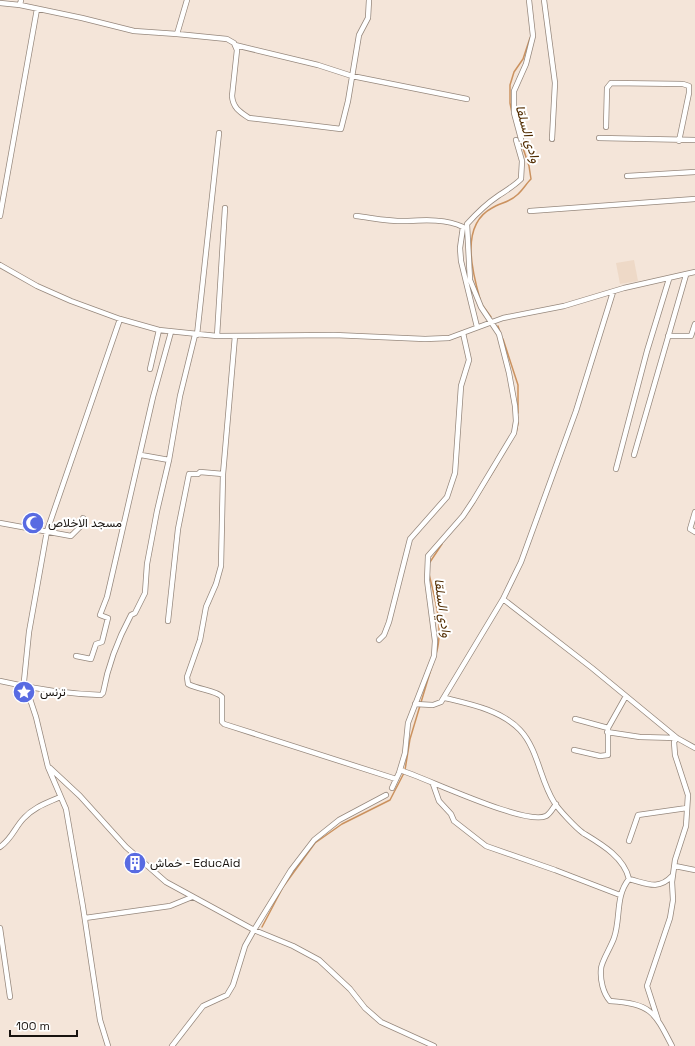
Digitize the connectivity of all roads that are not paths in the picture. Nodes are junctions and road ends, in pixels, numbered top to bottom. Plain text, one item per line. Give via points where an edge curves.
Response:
1 (187, 0) edge
2 (369, 0) edge
3 (529, 0) edge
4 (544, 0) edge
5 (0, 3) edge
6 (20, 3) edge
7 (37, 9) junction
8 (177, 34) junction
9 (235, 45) junction
10 (352, 76) junction
11 (467, 98) dead end
12 (606, 128) dead end
13 (218, 133) dead end
14 (599, 138) dead end
15 (552, 139) dead end
16 (695, 140) edge
17 (679, 141) junction
18 (695, 172) edge
19 (627, 176) dead end
20 (695, 199) edge
21 (225, 208) dead end
22 (530, 211) dead end
23 (0, 216) edge
24 (356, 216) dead end
25 (0, 265) edge
26 (695, 272) edge
27 (686, 274) junction
28 (669, 279) junction
29 (613, 292) junction
30 (120, 319) junction
31 (492, 322) junction
32 (695, 324) edge
33 (477, 327) junction
34 (159, 330) junction
35 (171, 332) junction
36 (463, 333) junction
37 (196, 335) junction
38 (217, 336) junction
39 (236, 336) junction
40 (668, 336) junction
41 (150, 369) dead end
42 (141, 455) junction
43 (634, 455) dead end
44 (170, 460) junction
45 (616, 469) dead end
46 (223, 474) junction
47 (695, 512) edge
48 (83, 518) dead end
49 (0, 523) edge
50 (47, 531) junction
51 (695, 532) edge
52 (503, 599) junction
53 (168, 621) dead end
54 (379, 640) dead end
55 (76, 656) dead end
56 (0, 681) edge
57 (26, 687) junction
58 (626, 696) junction
59 (445, 698) junction
60 (415, 704) junction
61 (575, 719) dead end
62 (608, 730) junction
63 (677, 738) junction
64 (695, 748) edge
65 (574, 750) dead end
66 (48, 767) junction
67 (400, 770) junction
68 (396, 779) junction
69 (433, 784) junction
70 (392, 788) dead end
71 (386, 795) dead end
72 (60, 798) junction
73 (556, 804) junction
74 (687, 808) junction
75 (629, 841) dead end
76 (0, 847) edge
77 (674, 866) junction
78 (695, 870) edge
79 (673, 875) junction
80 (629, 879) junction
81 (620, 895) junction
82 (192, 897) junction
83 (85, 918) junction
84 (0, 928) edge
85 (254, 930) junction
86 (10, 997) dead end
87 (658, 1020) junction
88 (108, 1046) edge
89 (172, 1046) edge
90 (434, 1046) edge
91 (672, 1046) edge

1 - 8 street
2 - 10 street via 368,18 359,35
3 - 31 street via 533,36 526,64 514,91 514,113 522,162 521,179 481,209 466,224 470,280 481,307
4 - 15 street via 555,83
5 - 6 street
6 - 7 street
7 - 8 street via 134,31
7 - 23 street
8 - 9 street via 227,40
9 - 10 street
9 - 10 street via 237,50 233,104 249,118 341,128
10 - 11 street
12 - 17 street via 606,88 611,83 683,84 689,86 689,93
13 - 37 street
14 - 17 street
16 - 17 street
18 - 19 street
20 - 22 street
21 - 38 street
24 - 33 street via 409,221 439,220 462,227 461,261
25 - 30 street via 37,286
26 - 27 street
27 - 28 street
27 - 40 street
28 - 29 street
28 - 45 street
29 - 31 street
29 - 52 street via 562,452 521,562
30 - 34 street
30 - 50 street
31 - 33 street
31 - 60 street via 499,334 510,373 515,406 514,433 463,516 428,556 426,580 435,641 434,656
32 - 40 street via 691,336
33 - 36 street
34 - 35 street
34 - 41 street
35 - 37 street
35 - 42 street
36 - 39 street via 449,338 425,340 334,335
36 - 54 street via 469,360 461,386 455,473 447,497 410,538 389,622 384,636
37 - 38 street
37 - 44 street via 180,396
38 - 39 street
39 - 46 street
40 - 43 street
42 - 44 street
42 - 55 street via 107,597 100,615 108,618 105,634 102,642 96,644 91,659
44 - 57 street via 157,511 145,593 136,613 130,615 117,640 103,693 85,694
46 - 53 street via 189,474 178,529
46 - 68 street via 221,566 206,607 200,640 186,677 188,684 197,689 218,693 222,697 224,724
47 - 51 street via 690,529
48 - 50 street via 80,527 71,536
49 - 50 street
50 - 57 street via 29,632 24,681
52 - 58 street
52 - 59 street
56 - 57 street
57 - 66 street
58 - 62 street
58 - 63 street
59 - 60 street via 433,705
59 - 73 street via 499,715 519,729
60 - 67 street via 408,723 405,753
61 - 62 street
62 - 63 street via 640,737
62 - 65 street via 606,756
63 - 64 street
63 - 74 street via 674,742 675,755 687,788
66 - 72 street
66 - 82 street via 80,796 126,848 166,882
67 - 68 street
67 - 69 street
68 - 70 street
69 - 73 street via 519,815 544,816 550,813
69 - 81 street via 439,801 454,821 486,846
71 - 85 street via 339,820 314,840 291,870
72 - 76 street via 41,804 30,812 8,842
72 - 83 street via 66,809
73 - 80 street via 582,832 619,859 627,870
74 - 75 street via 638,815
74 - 77 street via 686,826
77 - 78 street
77 - 79 street
79 - 80 street via 666,882 651,885
79 - 87 street via 670,918 647,986
80 - 81 street
81 - 87 street via 618,926 601,968 601,982 610,1001 642,1006 654,1013
82 - 83 street via 170,906
82 - 85 street
83 - 88 street via 100,1020
84 - 86 street
85 - 89 street via 245,946 233,985 227,995 203,1006
85 - 90 street via 319,960 381,1022
87 - 91 street

